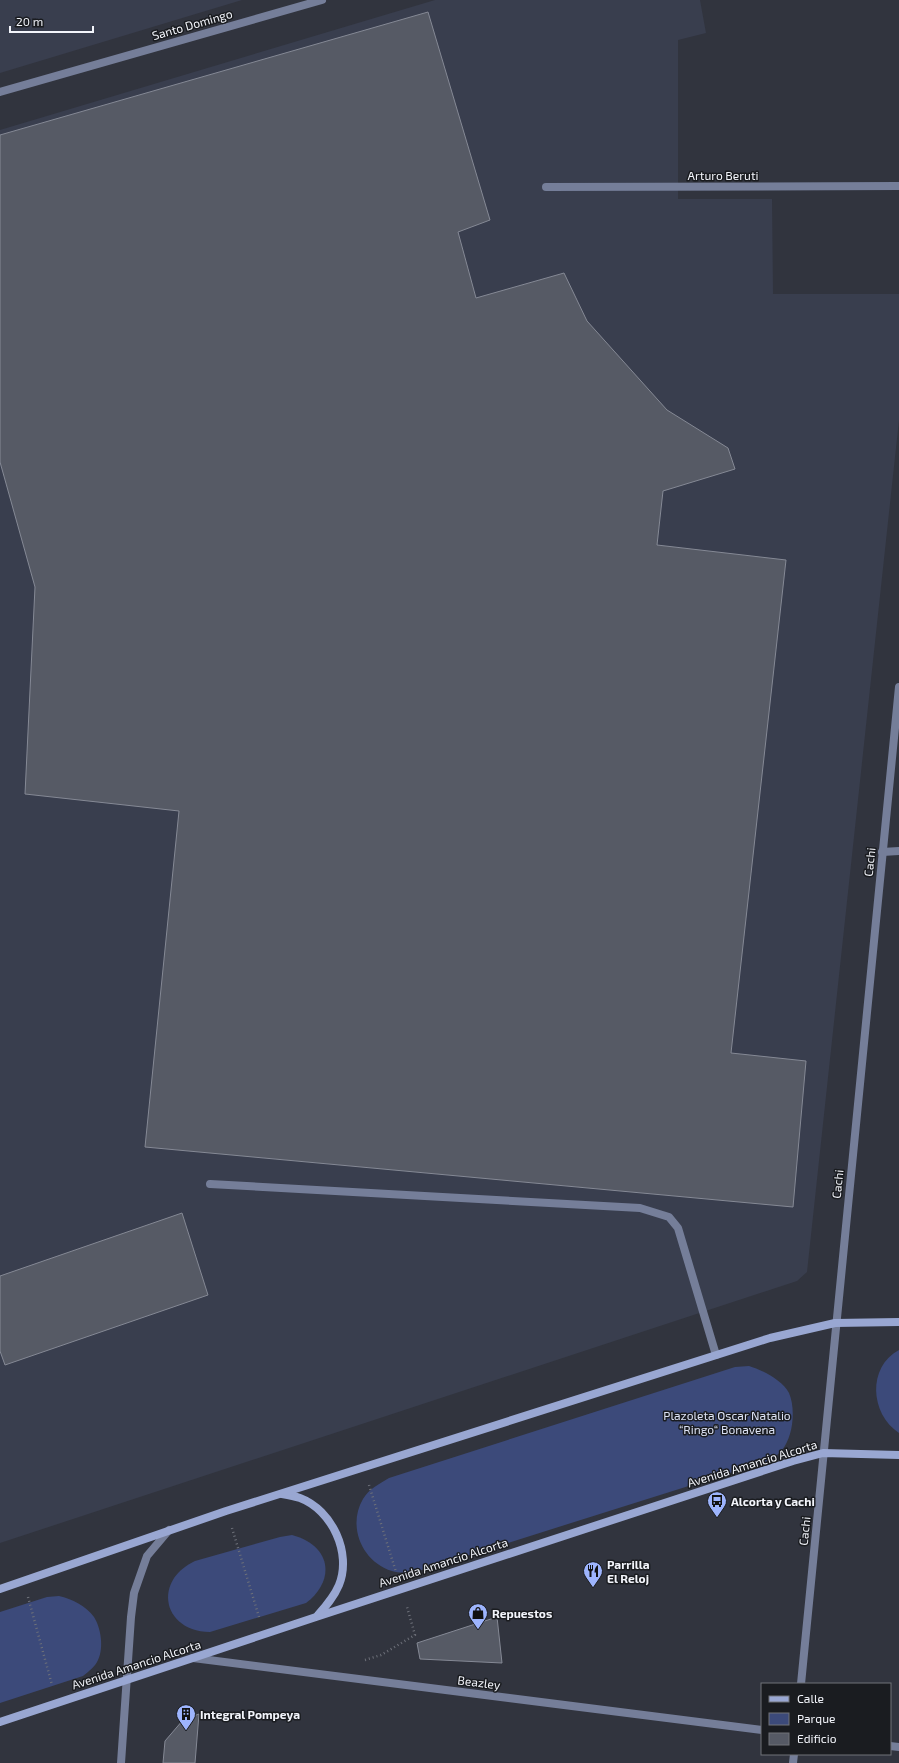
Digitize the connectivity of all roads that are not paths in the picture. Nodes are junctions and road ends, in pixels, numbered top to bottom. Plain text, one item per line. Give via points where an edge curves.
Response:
1 (322, 0) edge
2 (303, 3) edge
3 (0, 92) edge
4 (899, 186) edge
5 (546, 188) dead end
6 (899, 687) edge
7 (899, 851) edge
8 (882, 852) junction
9 (210, 1184) dead end
10 (899, 1322) edge
11 (835, 1323) junction
12 (716, 1355) junction
13 (823, 1453) junction
14 (899, 1455) edge
15 (281, 1493) junction
16 (169, 1530) junction
17 (0, 1589) edge
18 (316, 1617) junction
19 (193, 1658) junction
20 (128, 1680) junction
21 (800, 1683) edge
22 (0, 1722) edge
23 (761, 1730) edge
24 (121, 1763) edge

1 - 2 street, Santo Domingo
2 - 3 street, Santo Domingo
4 - 5 street, Arturo Beruti
6 - 8 street, Cachi
7 - 8 street
8 - 11 street, Cachi
9 - 12 street via 640,1208 669,1217 678,1228
10 - 11 main road
11 - 12 main road via 770,1338
11 - 13 street, Cachi
12 - 15 main road
13 - 14 main road, Avenida Amancio Alcorta
13 - 18 main road, Avenida Amancio Alcorta
13 - 21 street, Cachi
15 - 16 main road
15 - 18 main road via 301,1498 318,1509 332,1525 340,1543 343,1564 340,1584 330,1602
16 - 17 main road
16 - 20 street via 147,1556 134,1593
18 - 19 main road, Avenida Amancio Alcorta
19 - 20 main road, Avenida Amancio Alcorta
19 - 23 street, Beazley
20 - 22 main road, Avenida Amancio Alcorta
20 - 24 street

